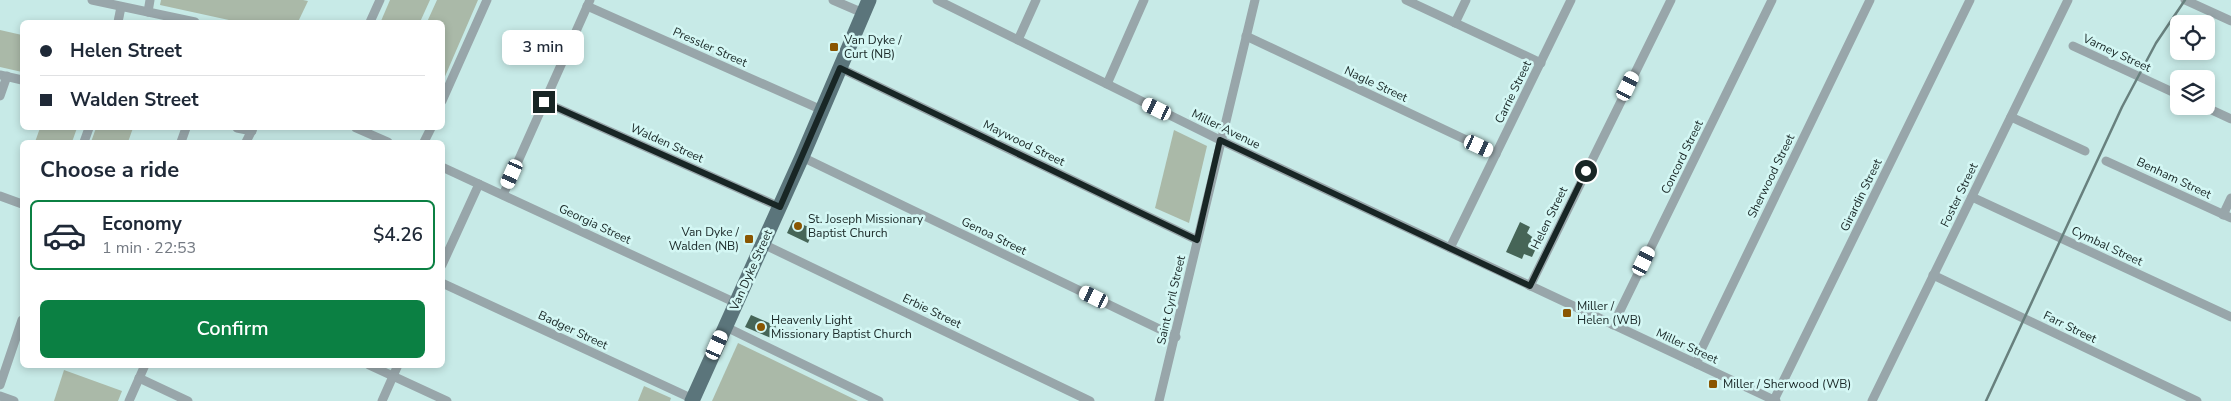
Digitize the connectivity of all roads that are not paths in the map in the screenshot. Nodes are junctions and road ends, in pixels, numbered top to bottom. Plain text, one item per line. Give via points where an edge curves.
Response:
1 (92, 0) edge
2 (150, 0) edge
3 (380, 0) edge
4 (487, 0) edge
5 (833, 0) edge
6 (938, 0) edge
7 (1036, 0) edge
8 (1144, 0) edge
9 (1255, 0) edge
10 (1406, 0) edge
11 (1466, 0) edge
12 (1571, 0) edge
13 (1671, 0) edge
14 (1772, 0) edge
15 (1870, 0) edge
16 (1970, 0) edge
17 (2068, 0) edge
18 (2185, 0) edge
19 (589, 3) edge
20 (121, 7) junction
21 (866, 7) edge
22 (148, 12) junction
23 (118, 20) edge
24 (186, 20) edge
25 (371, 20) edge
26 (2231, 21) edge
27 (1455, 23) junction
28 (1246, 36) junction
29 (1018, 40) junction
30 (2073, 46) dead end
31 (1541, 63) junction
32 (840, 68) junction
33 (3, 76) edge
34 (20, 80) edge
35 (1107, 84) junction
36 (2170, 91) edge
37 (445, 94) edge
38 (0, 96) edge
39 (544, 102) junction
40 (822, 110) junction
41 (2215, 112) edge
42 (2012, 117) junction
43 (2231, 119) edge
44 (361, 130) edge
45 (383, 140) edge
46 (1220, 140) junction
47 (2085, 151) dead end
48 (1496, 154) junction
49 (802, 157) junction
50 (2106, 161) dead end
51 (445, 168) edge
52 (479, 184) junction
53 (503, 195) junction
54 (0, 196) edge
55 (1972, 197) junction
56 (2231, 198) edge
57 (20, 203) edge
58 (780, 207) junction
59 (2227, 216) edge
60 (1425, 236) joint
61 (1197, 240) junction
62 (763, 244) junction
63 (1450, 248) junction
64 (445, 258) edge
65 (1933, 276) junction
66 (445, 285) edge
67 (1530, 286) junction
68 (736, 303) junction
69 (2231, 318) edge
70 (1613, 325) junction
71 (20, 326) edge
72 (726, 327) junction
73 (1176, 336) junction
74 (1697, 364) junction
75 (144, 368) edge
76 (376, 368) edge
77 (397, 368) edge
78 (393, 376) junction
79 (139, 378) junction
80 (0, 385) edge
81 (0, 396) edge
82 (693, 400) edge
83 (14, 401) edge
84 (128, 401) edge
85 (188, 401) edge
86 (382, 401) edge
87 (447, 401) edge
88 (879, 401) edge
89 (1090, 401) edge
90 (1159, 401) edge
91 (1775, 401) edge
92 (1872, 401) edge
93 (2197, 401) edge

1 - 20 street
2 - 22 street
3 - 25 street
4 - 37 street
5 - 21 street
6 - 29 street, Miller Avenue
7 - 29 street
8 - 35 street
9 - 28 street, Saint Cyril Street
10 - 27 street
11 - 27 street
12 - 31 street, Carrie Street
13 - 67 street, Helen Street
14 - 70 street, Concord Street
15 - 74 street, Sherwood Street
16 - 91 street, Girardin Street
17 - 42 street, Foster Street
18 - 26 street
19 - 39 street
19 - 40 street, Pressler Street
20 - 22 street
20 - 23 street
21 - 32 main road, Van Dyke Street
22 - 24 street
27 - 31 street
28 - 46 street, Saint Cyril Street
28 - 48 street, Nagle Street
29 - 35 street, Miller Avenue
30 - 36 street, Varney Street
31 - 48 street, Carrie Street
32 - 40 main road, Van Dyke Street
32 - 61 street, Maywood Street
33 - 34 street
33 - 38 street
35 - 46 street, Miller Avenue
39 - 53 street
39 - 58 street, Walden Street
40 - 49 main road, Van Dyke Street
41 - 43 street
42 - 47 street
42 - 55 street, Foster Street
44 - 45 street
46 - 60 street, Miller Avenue
46 - 61 street, Saint Cyril Street
48 - 63 street, Carrie Street
49 - 58 main road, Van Dyke Street
49 - 73 street, Genoa Street
50 - 59 street, Benham Street
51 - 52 street, Georgia Street
52 - 53 street, Georgia Street
52 - 64 street
53 - 68 street, Georgia Street
54 - 57 street
55 - 65 street, Foster Street
55 - 69 street, Cymbal Street
56 - 59 street
58 - 62 main road, Van Dyke Street
60 - 63 street, Miller Street
61 - 73 street, Saint Cyril Street
62 - 68 main road, Van Dyke Street
62 - 89 street, Erbie Street
63 - 67 street, Miller Street
65 - 92 street, Foster Street
65 - 93 street, Farr Street
66 - 82 street, Badger Street
67 - 70 street, Miller Street
68 - 72 main road, Van Dyke Street
70 - 74 street, Miller Street
71 - 80 street
72 - 82 main road, Van Dyke Street
72 - 88 street
73 - 90 street, Saint Cyril Street
74 - 91 street, Miller Street
75 - 79 street
76 - 78 street
77 - 78 street
78 - 86 street
78 - 87 street
79 - 84 street
79 - 85 street
81 - 83 street

